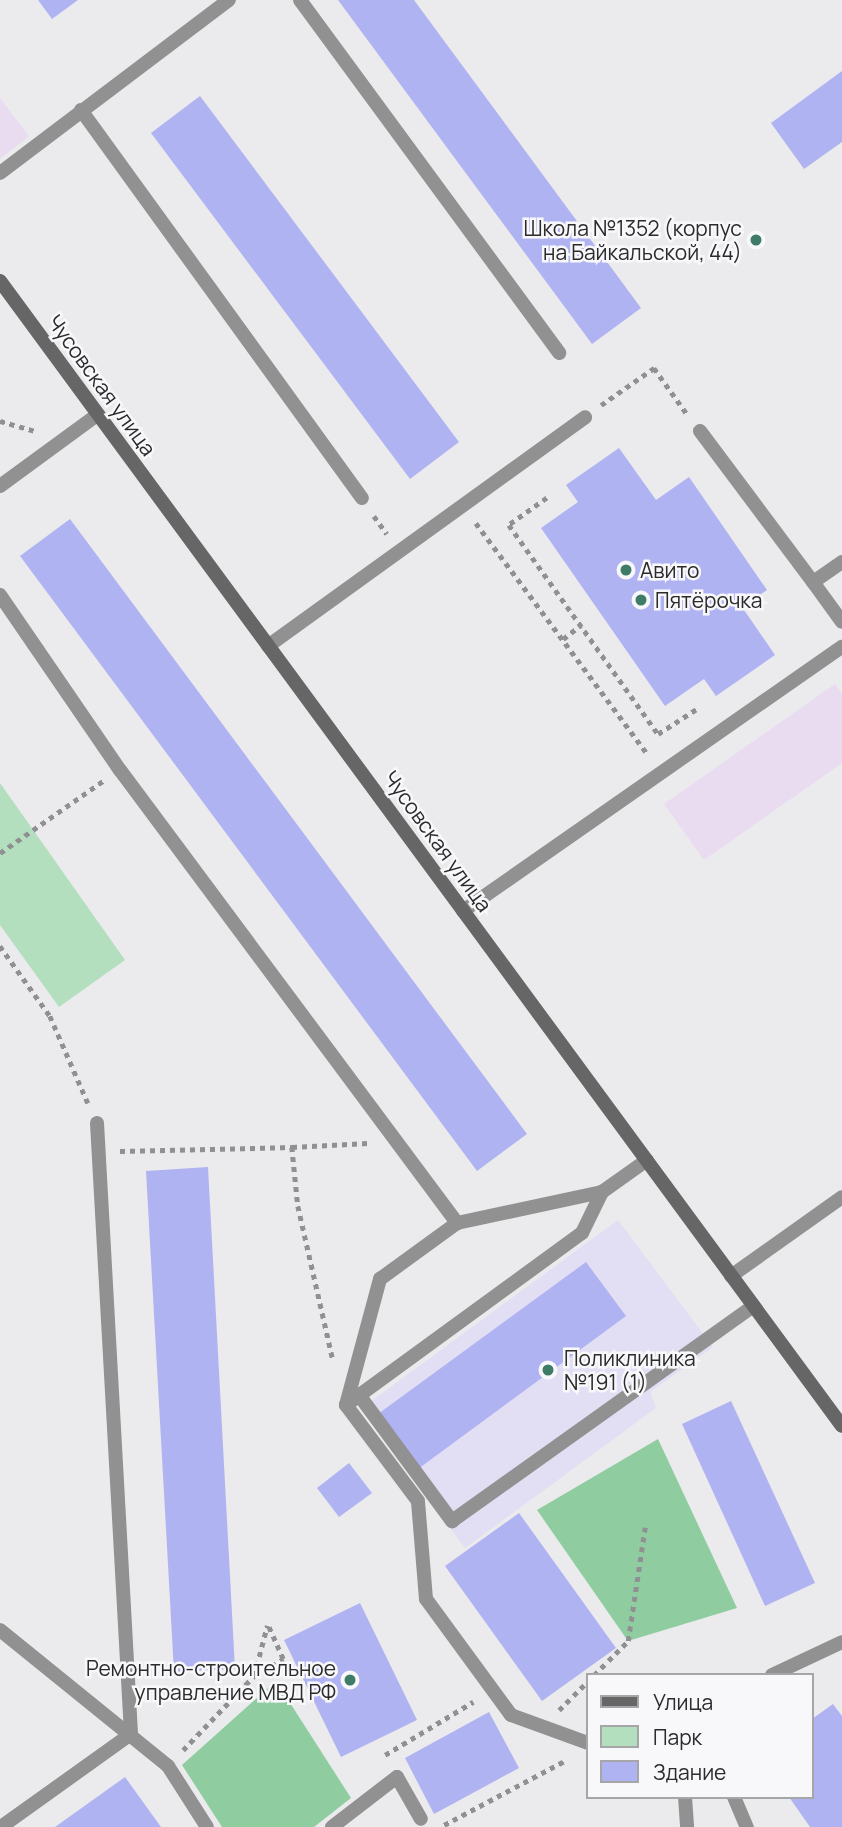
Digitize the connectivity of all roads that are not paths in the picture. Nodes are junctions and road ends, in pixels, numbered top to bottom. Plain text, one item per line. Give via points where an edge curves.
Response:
1 (229, 0) edge
2 (300, 0) edge
3 (81, 110) junction
4 (0, 173) edge
5 (0, 281) edge
6 (559, 353) dead end
7 (97, 415) junction
8 (585, 416) road end
9 (700, 431) road end
10 (0, 486) edge
11 (362, 498) road end
12 (842, 562) edge
13 (813, 582) junction
14 (0, 595) edge
15 (842, 622) edge
16 (268, 646) junction
17 (842, 647) edge
18 (463, 911) junction
19 (97, 1123) road end
20 (647, 1160) junction
21 (602, 1192) junction
22 (842, 1197) edge
23 (457, 1223) junction
24 (731, 1276) junction
25 (753, 1306) junction
26 (359, 1395) junction
27 (345, 1405) junction
28 (842, 1426) edge
29 (0, 1630) edge
30 (842, 1642) edge
31 (776, 1673) edge
32 (131, 1734) junction
33 (586, 1742) edge
34 (685, 1799) edge
35 (735, 1799) edge
36 (421, 1819) dead end
37 (747, 1821) edge
38 (1, 1827) edge
39 (207, 1827) edge
40 (332, 1827) edge
41 (687, 1827) edge
42 (756, 1827) edge

1 - 3 lane
2 - 6 lane
3 - 4 lane via 16,154
3 - 11 lane
5 - 7 street, Чусовская улица
7 - 10 lane
7 - 16 street, Чусовская улица
8 - 16 lane
9 - 13 lane
12 - 13 lane
13 - 15 lane
14 - 23 lane via 120,770
16 - 18 street, Чусовская улица
17 - 18 lane
18 - 20 street, Чусовская улица
19 - 32 lane
20 - 21 lane
20 - 24 street, Чусовская улица
21 - 23 lane
21 - 26 lane via 582,1233
22 - 24 lane
23 - 27 lane via 380,1279
24 - 25 street, Чусовская улица
25 - 26 lane via 452,1521
25 - 28 street, Чусовская улица
26 - 27 lane
27 - 33 lane via 418,1501 426,1599 511,1715
29 - 32 lane
30 - 31 lane
32 - 38 lane
32 - 39 lane via 168,1766
34 - 41 lane
35 - 37 lane
36 - 40 lane via 397,1777
37 - 42 lane

